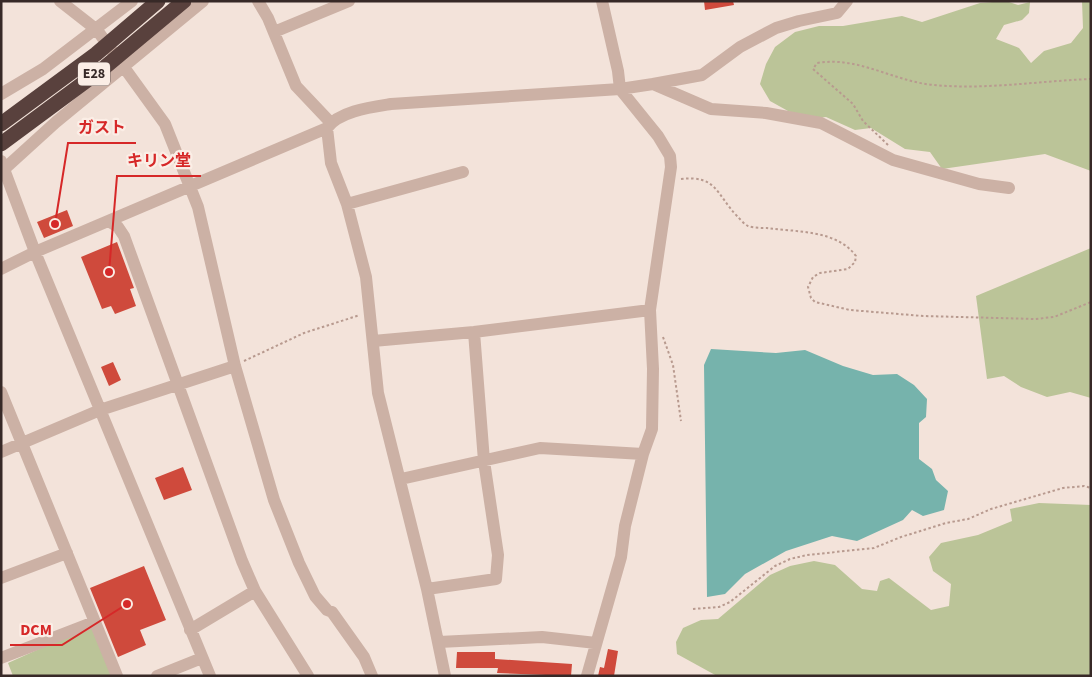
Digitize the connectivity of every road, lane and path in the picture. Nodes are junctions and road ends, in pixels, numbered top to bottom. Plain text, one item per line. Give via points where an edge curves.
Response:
1 (60, 1) edge
2 (132, 1) edge
3 (158, 1) edge
4 (184, 1) edge
5 (203, 1) edge
6 (258, 1) edge
7 (349, 1) edge
8 (602, 1) edge
9 (847, 1) edge
10 (97, 30) junction
11 (274, 32) junction
12 (125, 67) junction
13 (1091, 79) edge
14 (653, 84) junction
15 (620, 90) junction
16 (1, 94) edge
17 (1, 124) edge
18 (329, 125) junction
19 (1, 144) edge
20 (895, 150) dead end
21 (2, 168) edge
22 (463, 172) dead end
23 (668, 180) junction
24 (189, 185) junction
25 (1009, 188) dead end
26 (347, 204) junction
27 (110, 222) junction
28 (36, 252) junction
29 (1, 269) edge
30 (1091, 302) edge
31 (650, 310) junction
32 (370, 314) junction
33 (474, 332) junction
34 (663, 336) dead end
35 (373, 341) junction
36 (235, 366) junction
37 (178, 384) junction
38 (1, 392) edge
39 (100, 410) junction
40 (681, 421) dead end
41 (23, 443) junction
42 (1, 452) edge
43 (643, 454) junction
44 (484, 461) junction
45 (400, 479) junction
46 (1091, 488) edge
47 (67, 553) junction
48 (1, 578) edge
49 (427, 589) junction
50 (255, 591) junction
51 (694, 609) dead end
52 (94, 622) junction
53 (190, 630) junction
54 (439, 642) junction
55 (596, 643) junction
56 (1, 658) edge
57 (202, 658) junction
58 (117, 676) edge
59 (157, 676) edge
60 (210, 676) edge
61 (308, 676) edge
62 (372, 676) edge
63 (445, 676) edge
64 (588, 676) edge

1 - 10 street
2 - 10 street
3 - 17 highway, E28, bridge via 96,54
4 - 19 highway, E28, bridge
5 - 12 street
6 - 11 street
7 - 11 street
8 - 15 street
9 - 14 street via 837,13 776,28 747,43 702,75
10 - 12 street
10 - 16 street
11 - 18 street via 296,86
12 - 21 street
12 - 24 street via 165,124
13 - 20 path via 957,87 906,80 860,64 832,60 817,63 813,69 853,104 872,132
14 - 15 street
14 - 25 street via 711,109 766,113 821,123 893,160 979,184
15 - 18 street via 391,104 360,109
15 - 23 street via 658,136 670,156
18 - 24 street
18 - 26 street via 331,163
21 - 28 street
22 - 26 street
23 - 30 path via 703,178 715,187 732,211 748,226 812,233 841,240 848,245 856,256 856,262 848,269 813,277 808,287 815,302 850,310 923,316 1035,319 1054,318
23 - 31 street
24 - 27 street
24 - 36 street via 198,207
26 - 32 street via 366,277
27 - 28 street
27 - 37 street via 124,236
28 - 29 street
28 - 39 street
31 - 33 street
31 - 43 street via 652,429
32 - 35 street
32 - 36 path via 304,333
33 - 35 street
33 - 44 street
34 - 40 path via 673,364
35 - 45 street via 378,393
36 - 37 street
36 - 62 street via 274,500 299,563 315,596 332,612 353,641
37 - 39 street
37 - 50 street via 203,459
38 - 41 street
39 - 41 street
39 - 53 street
41 - 42 street
41 - 47 street
43 - 44 street via 540,448
43 - 55 street via 625,526 621,557
44 - 45 street
44 - 49 street via 498,555 496,579
45 - 49 street
46 - 51 path via 1063,488 874,548 790,559 730,602 719,607
47 - 48 street
47 - 52 street
49 - 54 street
50 - 53 street
50 - 61 street
52 - 56 street
52 - 58 street
53 - 57 street
54 - 55 street via 542,638
54 - 63 street
55 - 64 street
57 - 59 street
57 - 60 street

